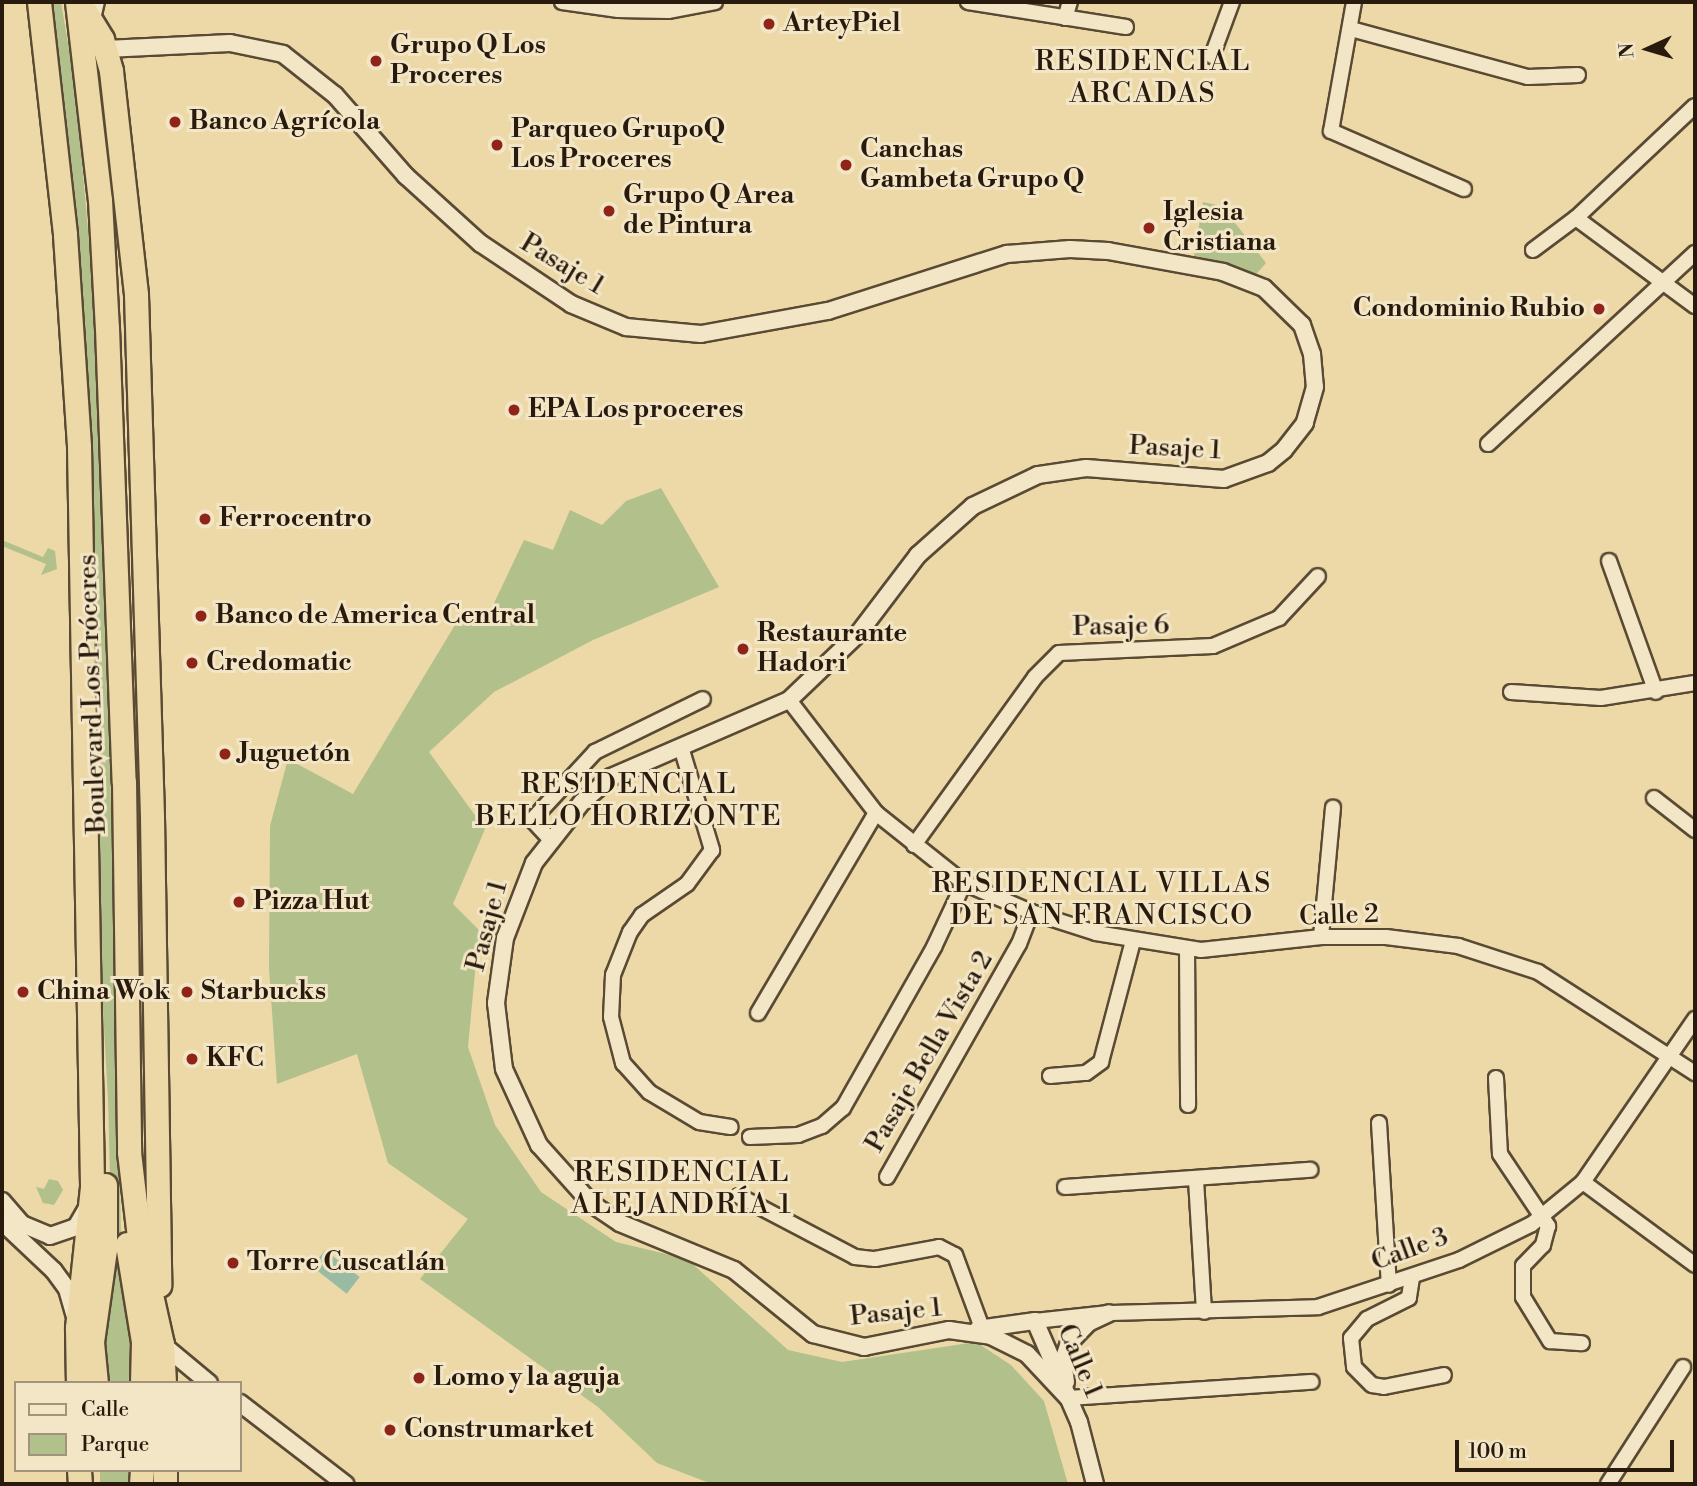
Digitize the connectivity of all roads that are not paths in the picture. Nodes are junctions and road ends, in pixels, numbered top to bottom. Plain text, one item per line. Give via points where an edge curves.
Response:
1 (39, 2) edge
2 (78, 2) edge
3 (562, 2) edge
4 (715, 2) edge
5 (968, 2) edge
6 (1070, 2) edge
7 (1231, 2) edge
8 (1354, 2) edge
9 (95, 12) edge
10 (1065, 18) junction
11 (1126, 27) dead end
12 (1351, 29) junction
13 (106, 50) junction
14 (1213, 56) dead end
15 (1578, 75) dead end
16 (1695, 106) edge
17 (1464, 190) dead end
18 (1576, 218) junction
19 (1533, 250) dead end
20 (1695, 253) edge
21 (1661, 284) junction
22 (1695, 306) edge
23 (1488, 444) dead end
24 (1609, 561) dead end
25 (1318, 576) dead end
26 (1695, 683) edge
27 (1511, 692) dead end
28 (1656, 692) junction
29 (703, 699) dead end
30 (789, 700) junction
31 (681, 747) junction
32 (1654, 798) dead end
33 (1333, 808) dead end
34 (876, 813) junction
35 (152, 817) junction
36 (1695, 830) edge
37 (550, 839) junction
38 (914, 845) junction
39 (126, 865) junction
40 (964, 883) junction
41 (1031, 912) junction
42 (1321, 937) junction
43 (1133, 941) junction
44 (1187, 948) junction
45 (758, 1013) dead end
46 (1695, 1019) edge
47 (90, 1050) junction
48 (1671, 1058) junction
49 (1695, 1073) edge
50 (1050, 1076) dead end
51 (1496, 1078) dead end
52 (1188, 1105) dead end
53 (1379, 1123) dead end
54 (730, 1127) dead end
55 (750, 1137) dead end
56 (129, 1152) junction
57 (1310, 1170) dead end
58 (887, 1177) dead end
59 (1196, 1180) junction
60 (1583, 1182) junction
61 (92, 1187) junction
62 (1065, 1187) dead end
63 (739, 1196) dead end
64 (2, 1201) edge
65 (1542, 1215) junction
66 (2, 1222) edge
67 (1695, 1265) edge
68 (1412, 1278) junction
69 (1389, 1285) junction
70 (1204, 1312) junction
71 (1109, 1313) junction
72 (1035, 1321) junction
73 (77, 1328) junction
74 (976, 1330) junction
75 (1582, 1343) dead end
76 (162, 1344) junction
77 (1683, 1367) dead end
78 (1444, 1375) dead end
79 (78, 1381) edge
80 (96, 1381) edge
81 (142, 1381) edge
82 (164, 1381) edge
83 (207, 1381) edge
84 (1311, 1382) dead end
85 (1068, 1398) junction
86 (242, 1405) edge
87 (345, 1484) edge
88 (1095, 1484) edge
89 (1608, 1484) edge

1 - 47 highway, Boulevard Los Próceres via 65,235 78,411
2 - 9 highway
2 - 39 highway, Boulevard Los Próceres via 102,222
3 - 4 street via 668,11
5 - 10 street
6 - 10 street
7 - 14 street
8 - 12 street
9 - 13 highway
10 - 11 street
12 - 15 street via 1528,77
12 - 17 street via 1331,131
13 - 30 street, Pasaje 1 via 230,43 283,54 335,95 406,176 480,243 570,304 626,327 701,334 828,311 1007,254 1070,249 1108,251 1223,272 1264,288 1302,325 1314,372 1312,402 1296,437 1268,463 1224,479 1075,469 1038,475 997,492 948,524 918,555 858,634
13 - 35 highway via 136,295
16 - 18 street
18 - 19 street
18 - 21 street
20 - 21 street
21 - 22 street
21 - 23 street
24 - 28 street
25 - 38 street, Pasaje 6 via 1279,618 1213,646 1059,653 1035,677
26 - 28 street
27 - 28 street via 1601,698
29 - 37 street via 595,752 532,820
30 - 31 street, Pasaje 1
30 - 34 street, Calle 2
31 - 37 street, Pasaje 1 via 611,778
31 - 54 street via 712,850 687,884 642,915 630,932 612,975 611,1017 623,1063 649,1092 699,1122
32 - 36 street
33 - 42 street
34 - 38 street, Calle 2
34 - 45 street
35 - 39 highway
35 - 76 highway via 151,957
37 - 74 street, Pasaje 1 via 513,910 496,1003 499,1044 513,1095 558,1170 602,1213 734,1270 798,1326 825,1339 864,1347 921,1333
38 - 40 street, Calle 2
39 - 56 highway, Boulevard Los Próceres
40 - 41 street, Calle 2
40 - 55 street via 843,1108 822,1126 798,1135
41 - 43 street, Calle 2
41 - 58 street, Pasaje Bella Vista 2 via 1019,944
42 - 44 street, Calle 2
42 - 48 street, Calle 2 via 1386,937 1458,946 1538,972
43 - 44 street, Calle 2
43 - 50 street via 1101,1062 1086,1073
44 - 52 street
46 - 48 street, Calle 3
47 - 61 highway, Boulevard Los Próceres
47 - 80 highway via 107,1220 92,1342
48 - 49 street, Calle 2
48 - 60 street, Calle 3
51 - 65 street via 1500,1154
53 - 69 street
56 - 76 highway, Boulevard Los Próceres via 140,1245
56 - 81 highway via 125,1228 144,1342
57 - 59 street
59 - 62 street
59 - 70 street
60 - 65 street, Calle 3
60 - 67 street
61 - 64 street via 76,1227 50,1236 22,1224
61 - 73 highway, Boulevard Los Próceres
63 - 74 street via 855,1256 875,1259 939,1247 955,1255
65 - 68 street, Calle 3 via 1459,1260
65 - 75 street via 1549,1231 1523,1266 1523,1297 1550,1341
66 - 73 street via 67,1289
68 - 69 street, Calle 3
68 - 78 street via 1409,1298 1367,1319 1351,1338 1354,1367 1363,1379 1384,1387
69 - 70 street, Calle 3 via 1318,1307
70 - 71 street, Calle 3
71 - 72 street, Calle 3
71 - 85 street via 1088,1324 1069,1343 1063,1361
72 - 74 street, Calle 1
72 - 85 street, Calle 1
73 - 79 highway, Boulevard Los Próceres
74 - 85 street via 1027,1354
76 - 82 highway, Boulevard Los Próceres
76 - 83 street
77 - 89 street
84 - 85 street
85 - 88 street, Calle 1
86 - 87 street

